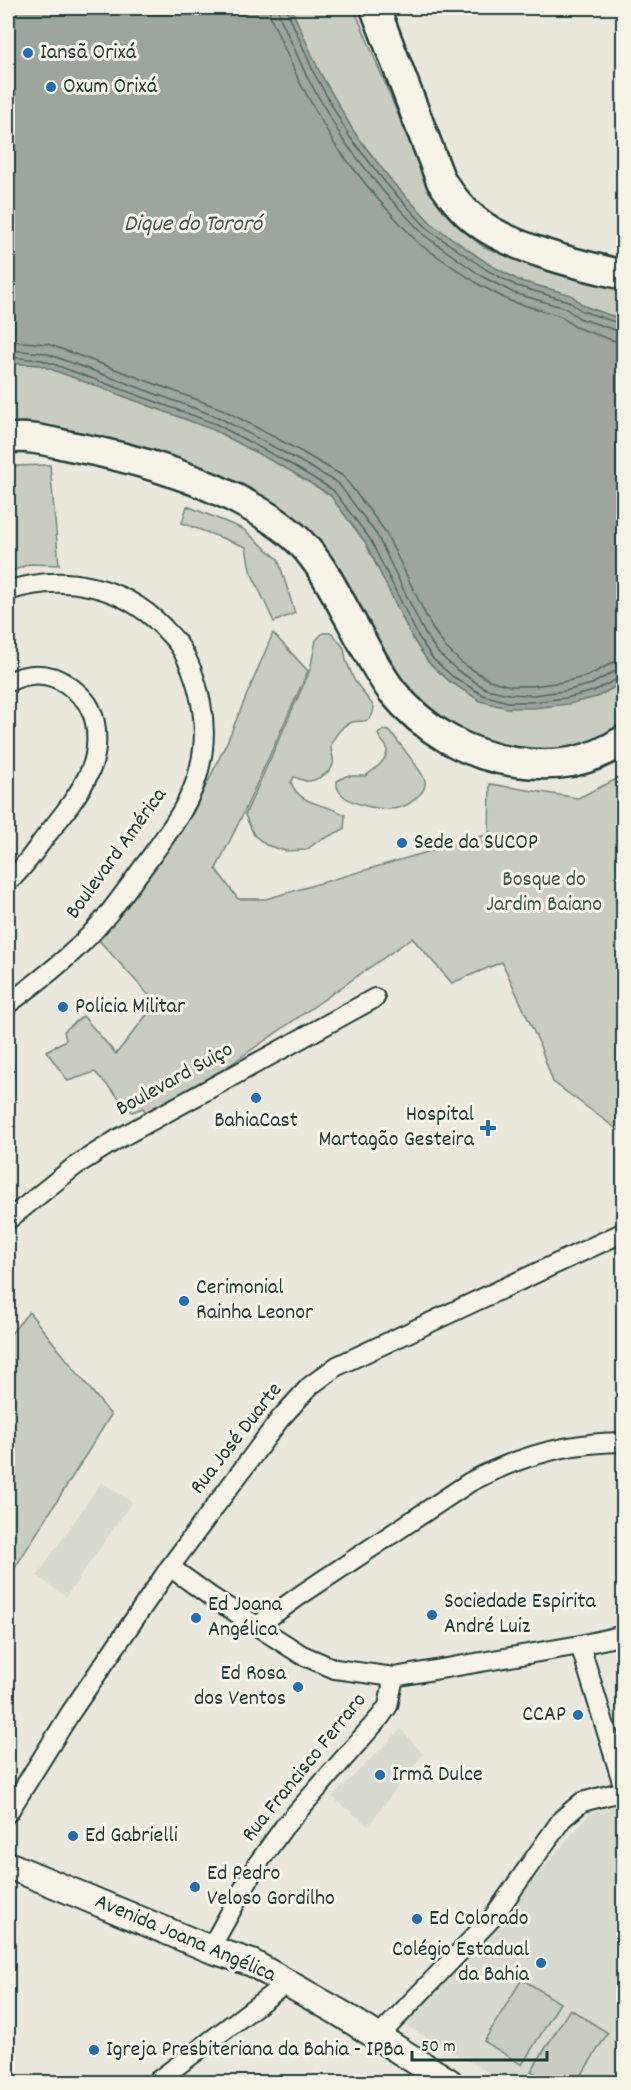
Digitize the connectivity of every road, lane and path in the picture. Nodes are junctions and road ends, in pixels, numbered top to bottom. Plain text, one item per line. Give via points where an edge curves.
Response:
1 (375, 8) edge
2 (624, 275) edge
3 (8, 439) edge
4 (8, 591) edge
5 (8, 682) edge
6 (624, 740) edge
7 (8, 882) edge
8 (375, 998) dead end
9 (8, 1004) edge
10 (8, 1220) edge
11 (624, 1232) edge
12 (624, 1442) edge
13 (170, 1567) junction
14 (257, 1626) junction
15 (624, 1635) edge
16 (580, 1645) junction
17 (394, 1677) junction
18 (624, 1789) edge
19 (8, 1813) edge
20 (8, 1865) edge
21 (210, 1949) junction
22 (288, 1982) junction
23 (378, 2037) junction
24 (156, 2082) edge
25 (448, 2082) edge

1 - 2 main road via 441,181 457,203 476,221 503,237 537,251
3 - 6 main road via 52,442 142,462 230,494 283,525 317,561 392,690 437,733 461,747 487,757 544,766 592,756
4 - 9 street, Boulevard América via 50,582 87,585 118,594 148,613 178,644 196,679 205,725 200,767 187,801 166,835 83,942
5 - 7 street via 39,673 58,679 77,692 90,708 96,729 91,770 63,815
8 - 10 street, Boulevard Suiço via 116,1140 75,1166
11 - 13 street, Rua José Duarte via 328,1372 280,1419
12 - 14 street via 561,1448 487,1473
13 - 14 street
13 - 19 street, Rua José Duarte via 70,1712
14 - 17 street via 302,1655 335,1669
15 - 16 street
16 - 17 street
16 - 18 street
17 - 21 street, Rua Francisco Ferraro via 388,1706 284,1827 256,1866
18 - 23 street via 582,1802 562,1819 494,1916
20 - 21 main road, Avenida Joana Angélica
21 - 22 main road, Avenida Joana Angélica via 252,1963
22 - 23 main road, Avenida Joana Angélica
22 - 24 street
23 - 25 main road, Avenida Joana Angélica

